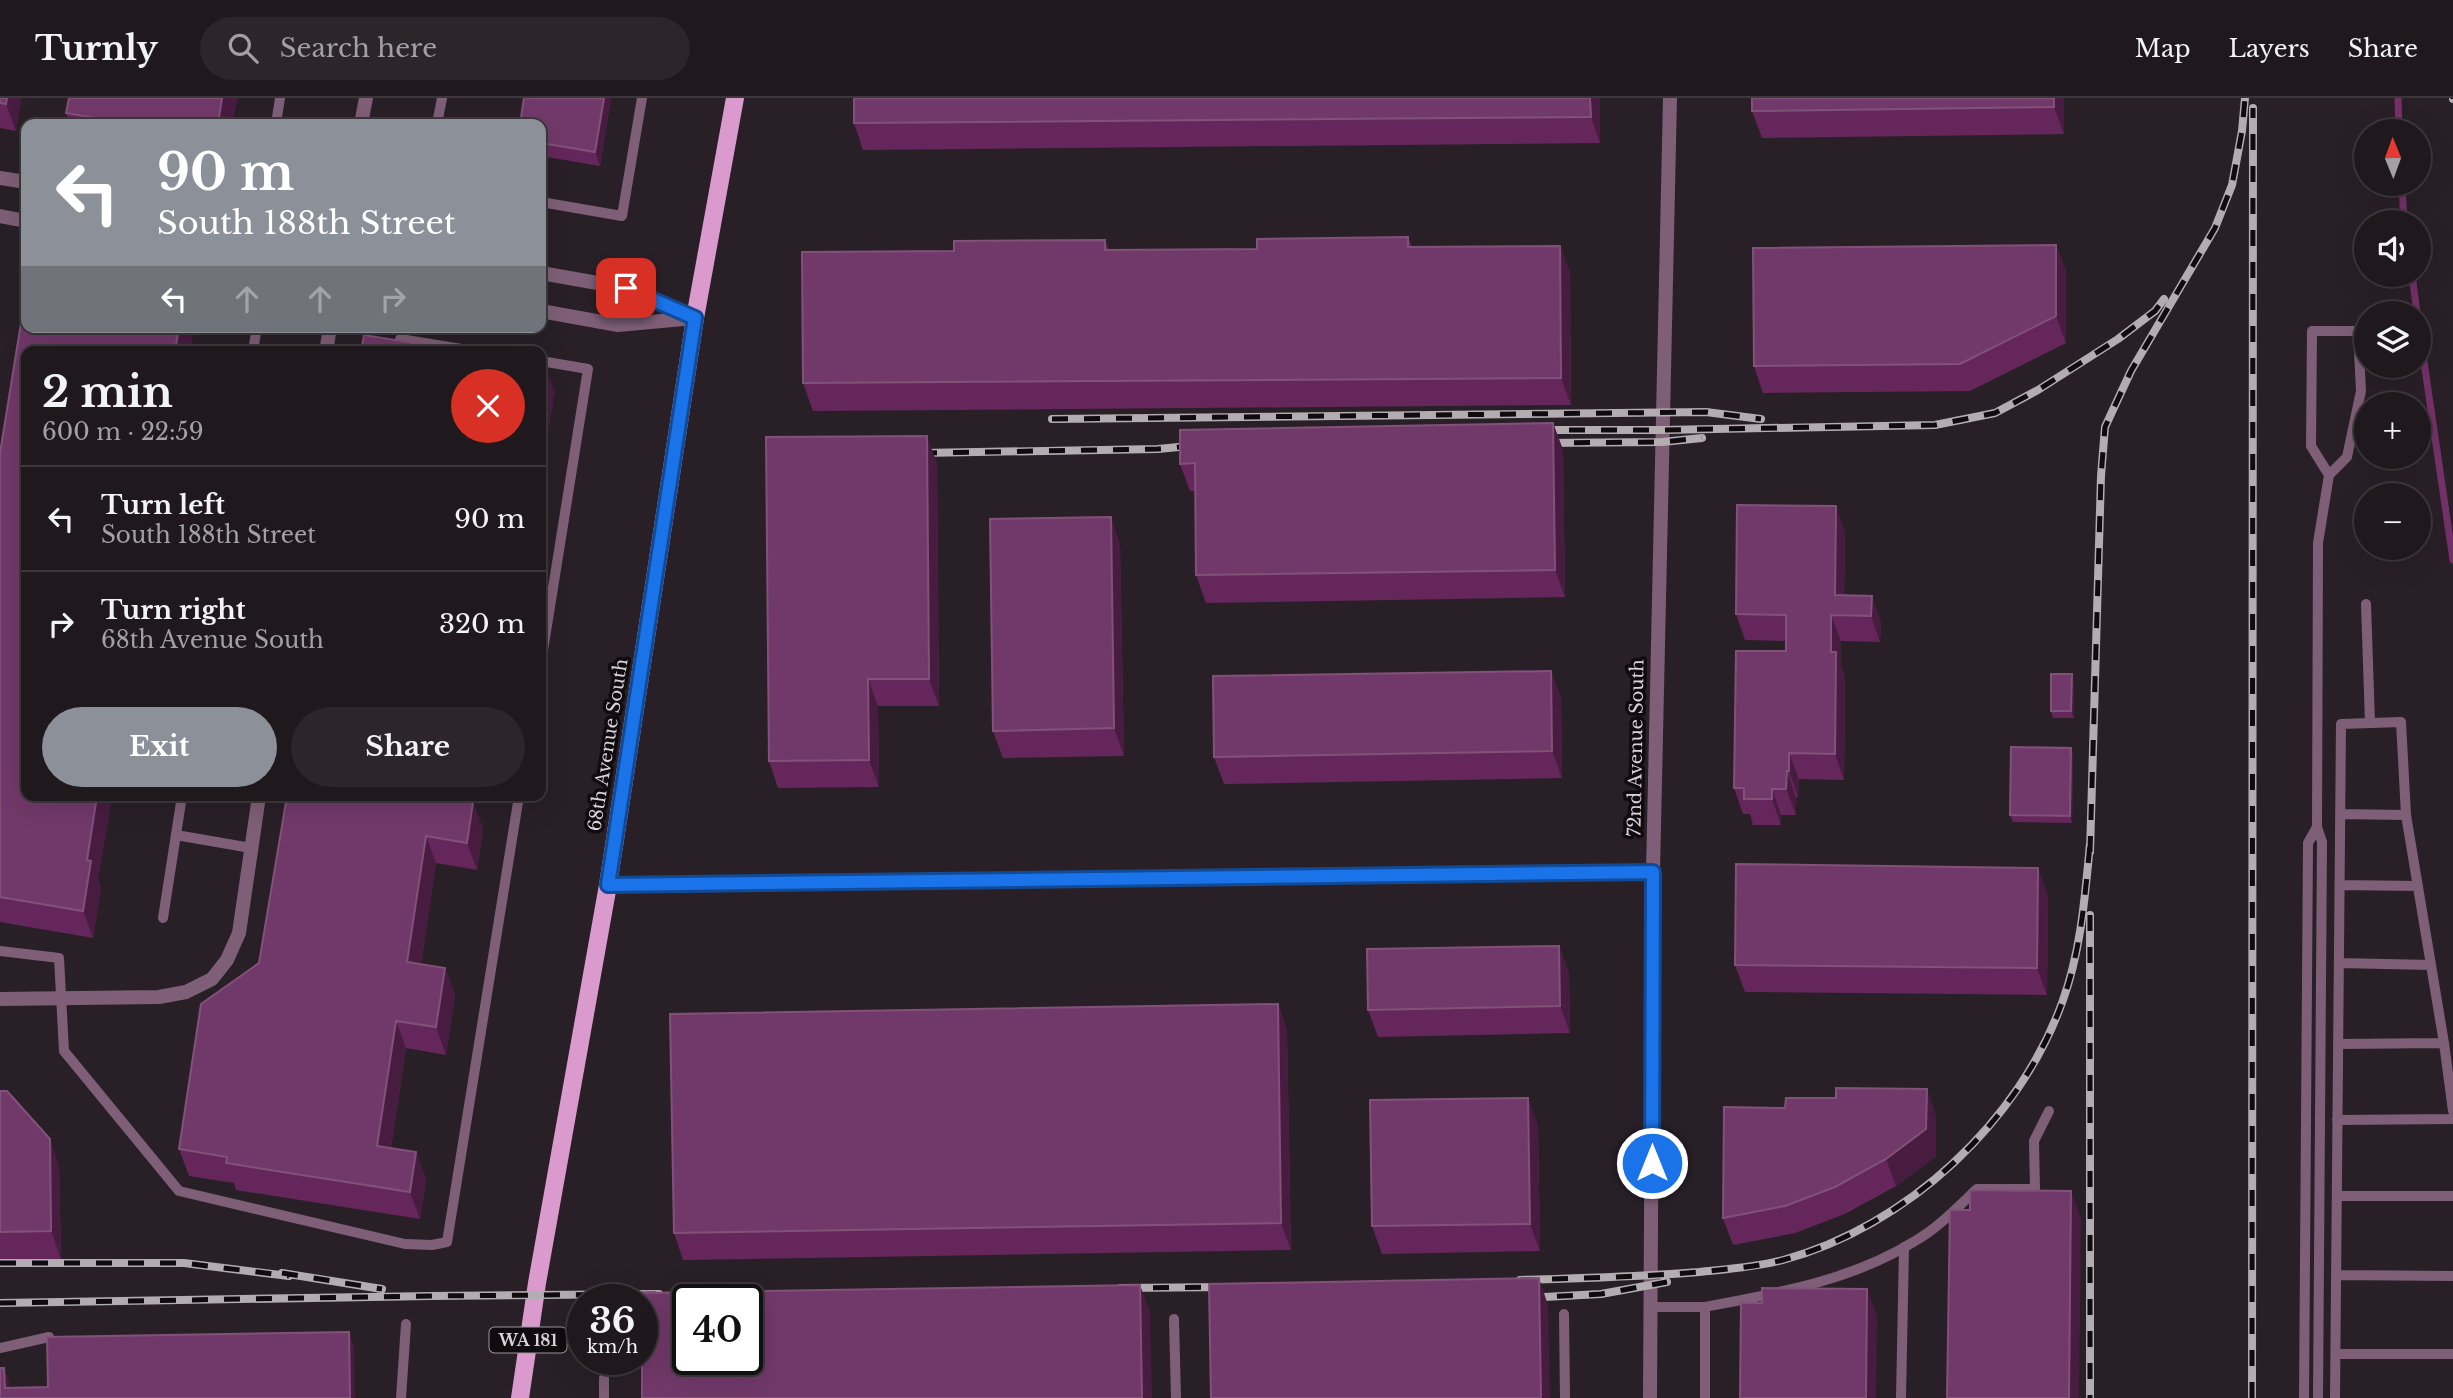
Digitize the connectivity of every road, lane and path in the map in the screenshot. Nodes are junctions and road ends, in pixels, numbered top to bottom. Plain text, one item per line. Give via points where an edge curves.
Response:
1 (281, 98) edge
2 (366, 98) edge
3 (442, 98) edge
4 (642, 98) edge
5 (735, 98) edge
6 (1670, 98) edge
7 (277, 119) edge
8 (362, 119) edge
9 (438, 119) edge
10 (0, 178) edge
11 (21, 181) edge
12 (546, 203) edge
13 (0, 216) edge
14 (21, 219) edge
15 (546, 273) edge
16 (546, 312) edge
17 (695, 318) junction
18 (400, 339) edge
19 (443, 346) edge
20 (546, 362) edge
21 (2329, 475) junction
22 (2367, 604) dead end
23 (546, 632) edge
24 (2370, 723) junction
25 (181, 801) edge
26 (258, 801) edge
27 (518, 801) edge
28 (2340, 814) junction
29 (2406, 815) junction
30 (2316, 827) junction
31 (176, 835) junction
32 (251, 848) junction
33 (1653, 872) junction
34 (608, 885) junction
35 (2340, 885) junction
36 (2418, 886) junction
37 (163, 918) dead end
38 (0, 951) edge
39 (2339, 963) junction
40 (2431, 965) junction
41 (60, 998) junction
42 (0, 999) edge
43 (2444, 1043) junction
44 (2338, 1044) junction
45 (2049, 1111) dead end
46 (2453, 1111) edge
47 (2453, 1119) edge
48 (2337, 1120) junction
49 (2337, 1196) junction
50 (2453, 1196) edge
51 (1904, 1247) junction
52 (2336, 1275) junction
53 (2453, 1276) edge
54 (1651, 1307) junction
55 (1705, 1307) junction
56 (1564, 1314) dead end
57 (1174, 1320) dead end
58 (406, 1324) dead end
59 (49, 1337) edge
60 (0, 1348) edge
61 (2336, 1354) junction
62 (2453, 1354) edge
63 (604, 1378) dead end
64 (401, 1398) edge
65 (520, 1398) edge
66 (604, 1398) edge
67 (1176, 1398) edge
68 (1565, 1398) edge
69 (1650, 1398) edge
70 (1705, 1398) edge
71 (1901, 1398) edge
72 (2304, 1398) edge
73 (2318, 1398) edge
74 (2335, 1398) edge

1 - 7 lane
2 - 8 street
3 - 9 lane
4 - 12 lane via 622,216
5 - 17 main road, 68th Avenue South / WA 181
6 - 33 street, 72nd Avenue South
10 - 11 street
13 - 14 street
15 - 17 street via 626,288
16 - 17 street via 618,325
17 - 34 main road, 68th Avenue South / WA 181
18 - 19 lane
20 - 23 lane via 588,369
21 - 21 lane via 2347,457 2361,391 2358,331 2312,331 2311,446
21 - 30 lane via 2318,543
22 - 24 lane
24 - 28 lane via 2341,724
24 - 29 lane via 2400,722
25 - 31 lane
26 - 32 street
27 - 41 lane via 447,1242 405,1244 179,1191 64,1051
28 - 29 lane
28 - 35 lane
29 - 36 lane
30 - 72 lane via 2308,843
30 - 73 lane via 2322,842
31 - 32 lane
31 - 37 lane
32 - 41 street via 239,933 212,979 186,992 159,997
33 - 34 street
33 - 54 street, 72nd Avenue South
34 - 65 main road, 68th Avenue South / WA 181
35 - 36 lane
35 - 39 lane
36 - 40 lane
38 - 41 lane via 59,958
39 - 40 lane
39 - 44 lane
40 - 43 lane
41 - 42 street
43 - 44 lane
43 - 46 lane
44 - 48 lane
45 - 51 lane via 2034,1141 2035,1189 1977,1189
47 - 48 lane
48 - 49 lane
49 - 50 lane
49 - 52 lane
51 - 55 lane via 1824,1281
51 - 71 lane
52 - 53 lane
52 - 61 lane
54 - 55 lane
54 - 69 street, 72nd Avenue South
55 - 70 lane
56 - 68 lane
57 - 67 lane
58 - 64 lane
59 - 60 lane
61 - 62 lane
61 - 74 lane
63 - 66 lane

